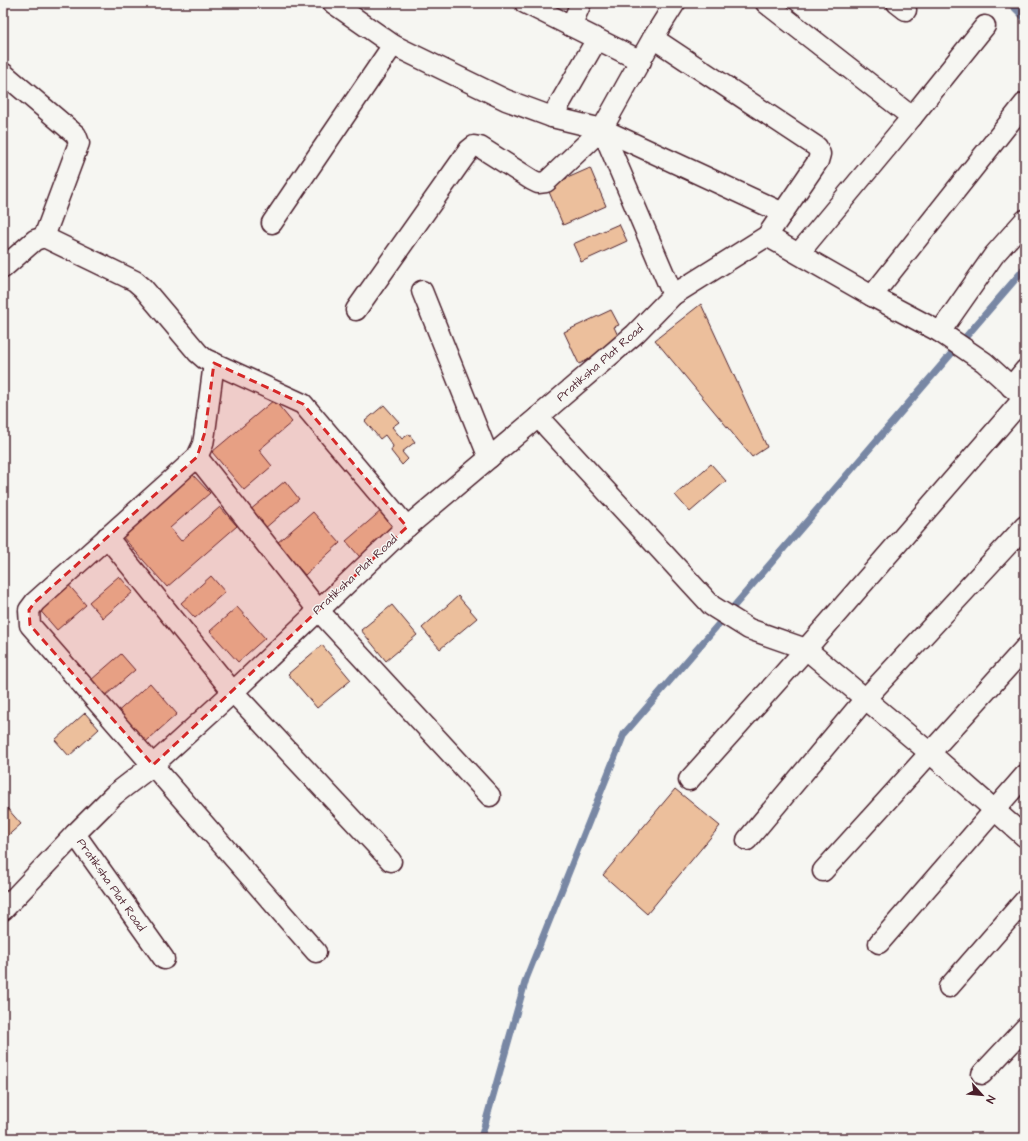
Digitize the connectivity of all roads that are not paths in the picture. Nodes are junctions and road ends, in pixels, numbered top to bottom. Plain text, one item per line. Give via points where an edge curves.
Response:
1 (333, 3) edge
2 (525, 3) edge
3 (582, 3) edge
4 (675, 3) edge
5 (766, 3) edge
6 (571, 26) junction
7 (985, 26) dead end
8 (653, 38) junction
9 (597, 39) junction
10 (393, 45) junction
11 (641, 61) junction
12 (3, 73) edge
13 (1025, 103) edge
14 (552, 117) junction
15 (912, 117) junction
16 (602, 129) junction
17 (783, 212) junction
18 (1025, 220) edge
19 (272, 222) dead end
20 (767, 236) junction
21 (44, 237) junction
22 (799, 253) junction
23 (3, 268) edge
24 (422, 291) dead end
25 (673, 295) junction
26 (872, 296) junction
27 (356, 310) dead end
28 (946, 337) junction
29 (214, 363) junction
30 (1025, 370) edge
31 (1020, 395) edge
32 (538, 417) junction
33 (197, 456) junction
34 (489, 458) junction
35 (1025, 526) edge
36 (407, 527) junction
37 (108, 537) junction
38 (318, 610) junction
39 (1025, 648) edge
40 (806, 649) junction
41 (233, 692) junction
42 (865, 699) junction
43 (930, 753) junction
44 (153, 765) junction
45 (1025, 775) edge
46 (689, 780) dead end
47 (490, 796) dead end
48 (994, 810) junction
49 (75, 834) junction
50 (1025, 837) edge
51 (747, 840) dead end
52 (391, 861) dead end
53 (823, 871) dead end
54 (1025, 900) edge
55 (3, 910) edge
56 (879, 943) dead end
57 (316, 952) dead end
58 (164, 959) dead end
59 (949, 988) dead end
60 (1025, 1028) edge
61 (982, 1074) dead end

1 - 10 street
2 - 6 street
3 - 6 street
4 - 8 street
5 - 15 street
6 - 9 street
7 - 15 street
8 - 11 street
8 - 17 street via 816,147 820,154 818,161
9 - 11 street
9 - 14 street
10 - 14 street via 506,100
10 - 19 street
11 - 16 street
12 - 21 street via 76,135 80,142
13 - 26 street
14 - 16 street
15 - 22 street
16 - 17 street
16 - 25 street
16 - 27 street via 546,182 538,183 532,180 474,146
17 - 20 street
18 - 28 street via 994,255
20 - 22 street
20 - 25 street, Pratiksha Plat Road
21 - 23 street via 35,240
21 - 29 street via 135,281 198,352
22 - 26 street
24 - 34 street
25 - 32 street, Pratiksha Plat Road via 635,334
26 - 28 street
28 - 31 street via 984,362
29 - 33 street via 206,432
29 - 36 street via 303,404
30 - 31 street
31 - 40 street
32 - 34 street, Pratiksha Plat Road
32 - 40 street via 712,606 749,629
33 - 37 street
33 - 38 street
34 - 36 street, Pratiksha Plat Road
35 - 42 street
36 - 38 street, Pratiksha Plat Road
37 - 41 street
37 - 44 street via 36,602 29,610 30,624
38 - 41 street, Pratiksha Plat Road
38 - 47 street
39 - 43 street
40 - 42 street
40 - 46 street
41 - 44 street, Pratiksha Plat Road
41 - 52 street
42 - 43 street
42 - 51 street
43 - 48 street
43 - 53 street
44 - 49 street, Pratiksha Plat Road via 114,795
44 - 57 street
45 - 48 street
48 - 50 street
48 - 56 street
49 - 55 street
49 - 58 street, Pratiksha Plat Road
54 - 59 street
60 - 61 street

